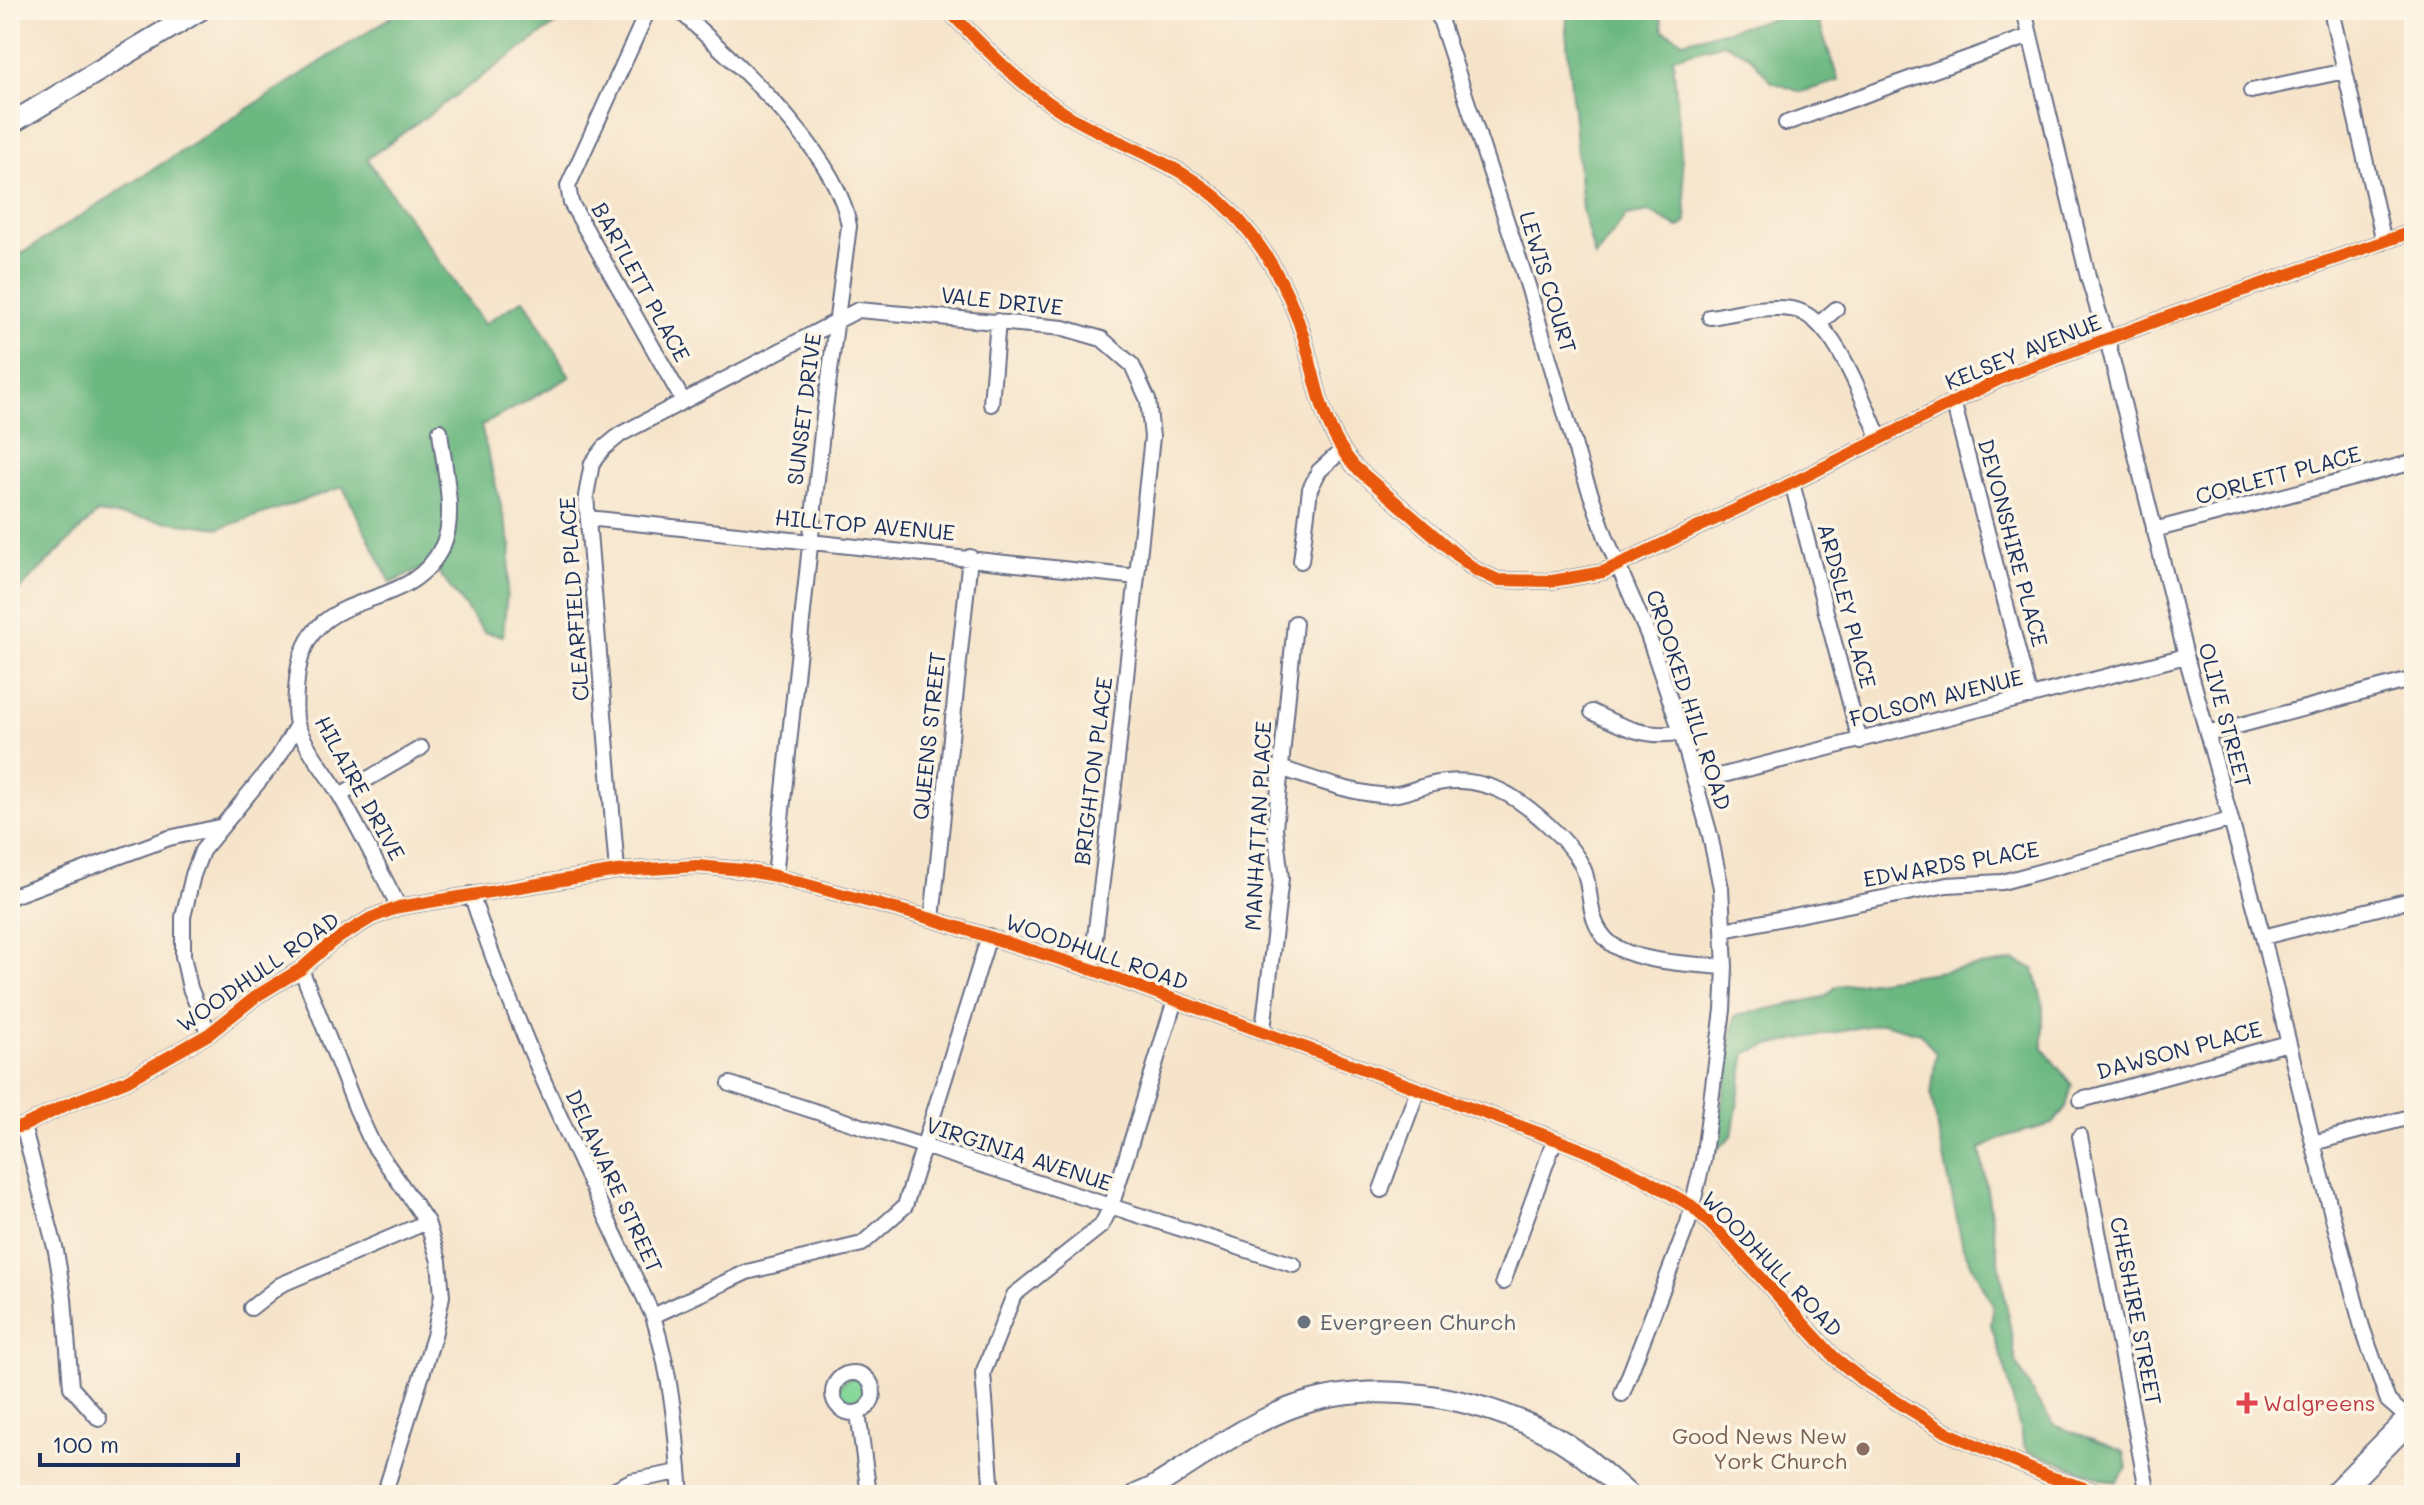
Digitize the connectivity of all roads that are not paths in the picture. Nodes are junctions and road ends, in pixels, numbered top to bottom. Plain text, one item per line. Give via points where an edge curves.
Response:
1 (200, 10) edge
2 (648, 10) edge
3 (679, 10) edge
4 (948, 10) edge
5 (1437, 10) edge
6 (2024, 10) edge
7 (2331, 10) edge
8 (2030, 36) junction
9 (2345, 71) junction
10 (2251, 91) dead end
11 (1786, 123) dead end
12 (10, 124) edge
13 (2414, 231) edge
14 (2384, 242) junction
15 (1836, 309) dead end
16 (1710, 317) dead end
17 (998, 321) junction
18 (836, 322) junction
19 (1820, 323) junction
20 (2107, 339) junction
21 (682, 399) junction
22 (1953, 401) junction
23 (991, 404) dead end
24 (440, 431) dead end
25 (1880, 439) junction
26 (1341, 451) junction
27 (2414, 462) edge
28 (1792, 483) junction
29 (588, 518) junction
30 (2154, 530) junction
31 (810, 542) junction
32 (970, 557) junction
33 (1301, 561) dead end
34 (1619, 566) junction
35 (1137, 577) junction
36 (1295, 623) dead end
37 (2186, 656) junction
38 (2414, 679) edge
39 (2030, 697) junction
40 (1592, 712) dead end
41 (297, 725) junction
42 (1681, 732) junction
43 (2207, 734) junction
44 (1860, 741) junction
45 (421, 748) dead end
46 (1280, 768) junction
47 (1696, 782) junction
48 (340, 795) junction
49 (2230, 820) junction
50 (219, 827) junction
51 (617, 871) junction
52 (775, 876) junction
53 (471, 894) junction
54 (10, 897) edge
55 (2414, 899) edge
56 (399, 907) junction
57 (932, 919) junction
58 (1724, 930) junction
59 (989, 936) junction
60 (2263, 937) junction
61 (1725, 967) junction
62 (301, 969) junction
63 (1091, 969) junction
64 (1175, 1000) junction
65 (1263, 1030) junction
66 (209, 1034) junction
67 (2288, 1043) junction
68 (730, 1084) dead end
69 (1418, 1089) junction
70 (2081, 1100) dead end
71 (2414, 1116) edge
72 (16, 1127) edge
73 (2080, 1136) dead end
74 (1555, 1139) junction
75 (2313, 1143) junction
76 (924, 1146) junction
77 (1381, 1190) dead end
78 (1692, 1206) junction
79 (1111, 1207) junction
80 (427, 1222) junction
81 (1294, 1265) dead end
82 (1503, 1282) dead end
83 (251, 1308) dead end
84 (653, 1316) junction
85 (1622, 1394) dead end
86 (858, 1413) dead end
87 (2412, 1417) edge
88 (99, 1419) dead end
89 (679, 1472) junction
90 (384, 1495) edge
91 (603, 1495) edge
92 (681, 1495) edge
93 (869, 1495) edge
94 (992, 1495) edge
95 (1136, 1495) edge
96 (1629, 1495) edge
97 (2106, 1495) edge
98 (2148, 1495) edge
99 (2335, 1495) edge

1 - 12 main road
2 - 21 street, BARTLETT PLACE via 568,186 571,203
3 - 18 street, SUNSET DRIVE via 763,88 837,186 849,226
4 - 26 street via 1009,74 1044,99 1174,167 1228,208 1285,288 1325,418
5 - 34 street, LEWIS COURT via 1580,464
6 - 8 street, OLIVE STREET
7 - 9 street
8 - 11 street
8 - 20 street, OLIVE STREET
9 - 10 street
9 - 14 street
13 - 14 street, KELSEY AVENUE
14 - 20 street, KELSEY AVENUE
15 - 19 street
16 - 19 street via 1794,309
17 - 18 street, VALE DRIVE via 858,310
17 - 23 street
17 - 35 street, VALE DRIVE via 1064,328 1102,339 1132,365 1148,400 1152,437
18 - 21 street, CLEARFIELD PLACE
18 - 31 street, SUNSET DRIVE
19 - 25 street via 1842,356
20 - 22 street, KELSEY AVENUE
20 - 30 street, OLIVE STREET
21 - 29 street, CLEARFIELD PLACE via 621,434 592,463
22 - 25 street, KELSEY AVENUE
22 - 39 street, DEVONSHIRE PLACE
24 - 41 street, HILAIRE DRIVE via 449,514 444,543 414,581 338,610 315,628 299,656
25 - 28 street, KELSEY AVENUE
26 - 33 street via 1319,471 1310,489
26 - 34 street via 1450,550 1498,580 1552,581
27 - 30 street, CORLETT PLACE
28 - 34 street, KELSEY AVENUE
28 - 44 street, ARDSLEY PLACE
29 - 31 street, HILLTOP AVENUE
29 - 51 street, CLEARFIELD PLACE
30 - 37 street, OLIVE STREET
31 - 32 street, HILLTOP AVENUE
31 - 52 street, SUNSET DRIVE
32 - 35 street, HILLTOP AVENUE
32 - 57 street, QUEENS STREET
34 - 42 street, CROOKED HILL ROAD
35 - 63 street, BRIGHTON PLACE
36 - 46 street, MANHATTAN PLACE
37 - 39 street, FOLSOM AVENUE
37 - 43 street, OLIVE STREET
38 - 43 street
39 - 44 street, FOLSOM AVENUE
40 - 42 street via 1642,733
41 - 48 street, HILAIRE DRIVE
41 - 50 street via 278,758
42 - 47 street, CROOKED HILL ROAD
43 - 49 street, OLIVE STREET
44 - 47 street, FOLSOM AVENUE
45 - 48 street
46 - 61 street via 1383,796 1464,780 1502,791 1566,840 1578,856 1596,926 1609,942 1644,957
46 - 65 street, MANHATTAN PLACE via 1275,828 1281,878
47 - 58 street, CROOKED HILL ROAD via 1721,888
48 - 56 street, HILAIRE DRIVE
49 - 58 street, EDWARDS PLACE via 2002,882 1947,885
49 - 60 street, OLIVE STREET
50 - 54 street via 169,838
50 - 66 street via 202,851 183,917 190,988
51 - 52 street, WOODHULL ROAD via 697,866
51 - 53 street, WOODHULL ROAD
52 - 57 street, WOODHULL ROAD
53 - 56 street, WOODHULL ROAD
53 - 84 street, DELAWARE STREET via 535,1063
55 - 60 street
56 - 62 street, WOODHULL ROAD via 333,941
57 - 59 street, WOODHULL ROAD
58 - 61 street, CROOKED HILL ROAD
59 - 63 street, WOODHULL ROAD
59 - 76 street
60 - 67 street, OLIVE STREET
61 - 78 street, CROOKED HILL ROAD via 1714,1083
62 - 66 street, WOODHULL ROAD
62 - 80 street via 372,1143
63 - 64 street, WOODHULL ROAD
64 - 65 street, WOODHULL ROAD
64 - 79 street
65 - 69 street, WOODHULL ROAD
66 - 72 street, WOODHULL ROAD via 126,1081
67 - 70 street, DAWSON PLACE
67 - 75 street, OLIVE STREET
68 - 76 street, VIRGINIA AVENUE
69 - 74 street, WOODHULL ROAD
69 - 77 street
71 - 75 street
72 - 88 street via 56,1251 71,1387
73 - 98 street, CHESHIRE STREET
74 - 78 street, WOODHULL ROAD
74 - 82 street
75 - 87 street, OLIVE STREET via 2381,1387 2388,1401
76 - 79 street, VIRGINIA AVENUE
76 - 84 street via 905,1206 862,1244 747,1272
78 - 85 street, CROOKED HILL ROAD
78 - 97 street, WOODHULL ROAD via 1862,1380 1946,1432
79 - 81 street, VIRGINIA AVENUE
79 - 94 street via 1101,1226 1014,1295 983,1373
80 - 83 street via 280,1285
80 - 90 street via 439,1261 442,1296
84 - 89 street, DELAWARE STREET via 672,1390
86 - 93 street
87 - 99 main road
89 - 91 street via 631,1481
89 - 92 street, DELAWARE STREET
95 - 96 main road via 1288,1409 1342,1394 1378,1391 1463,1404 1521,1422 1579,1453

